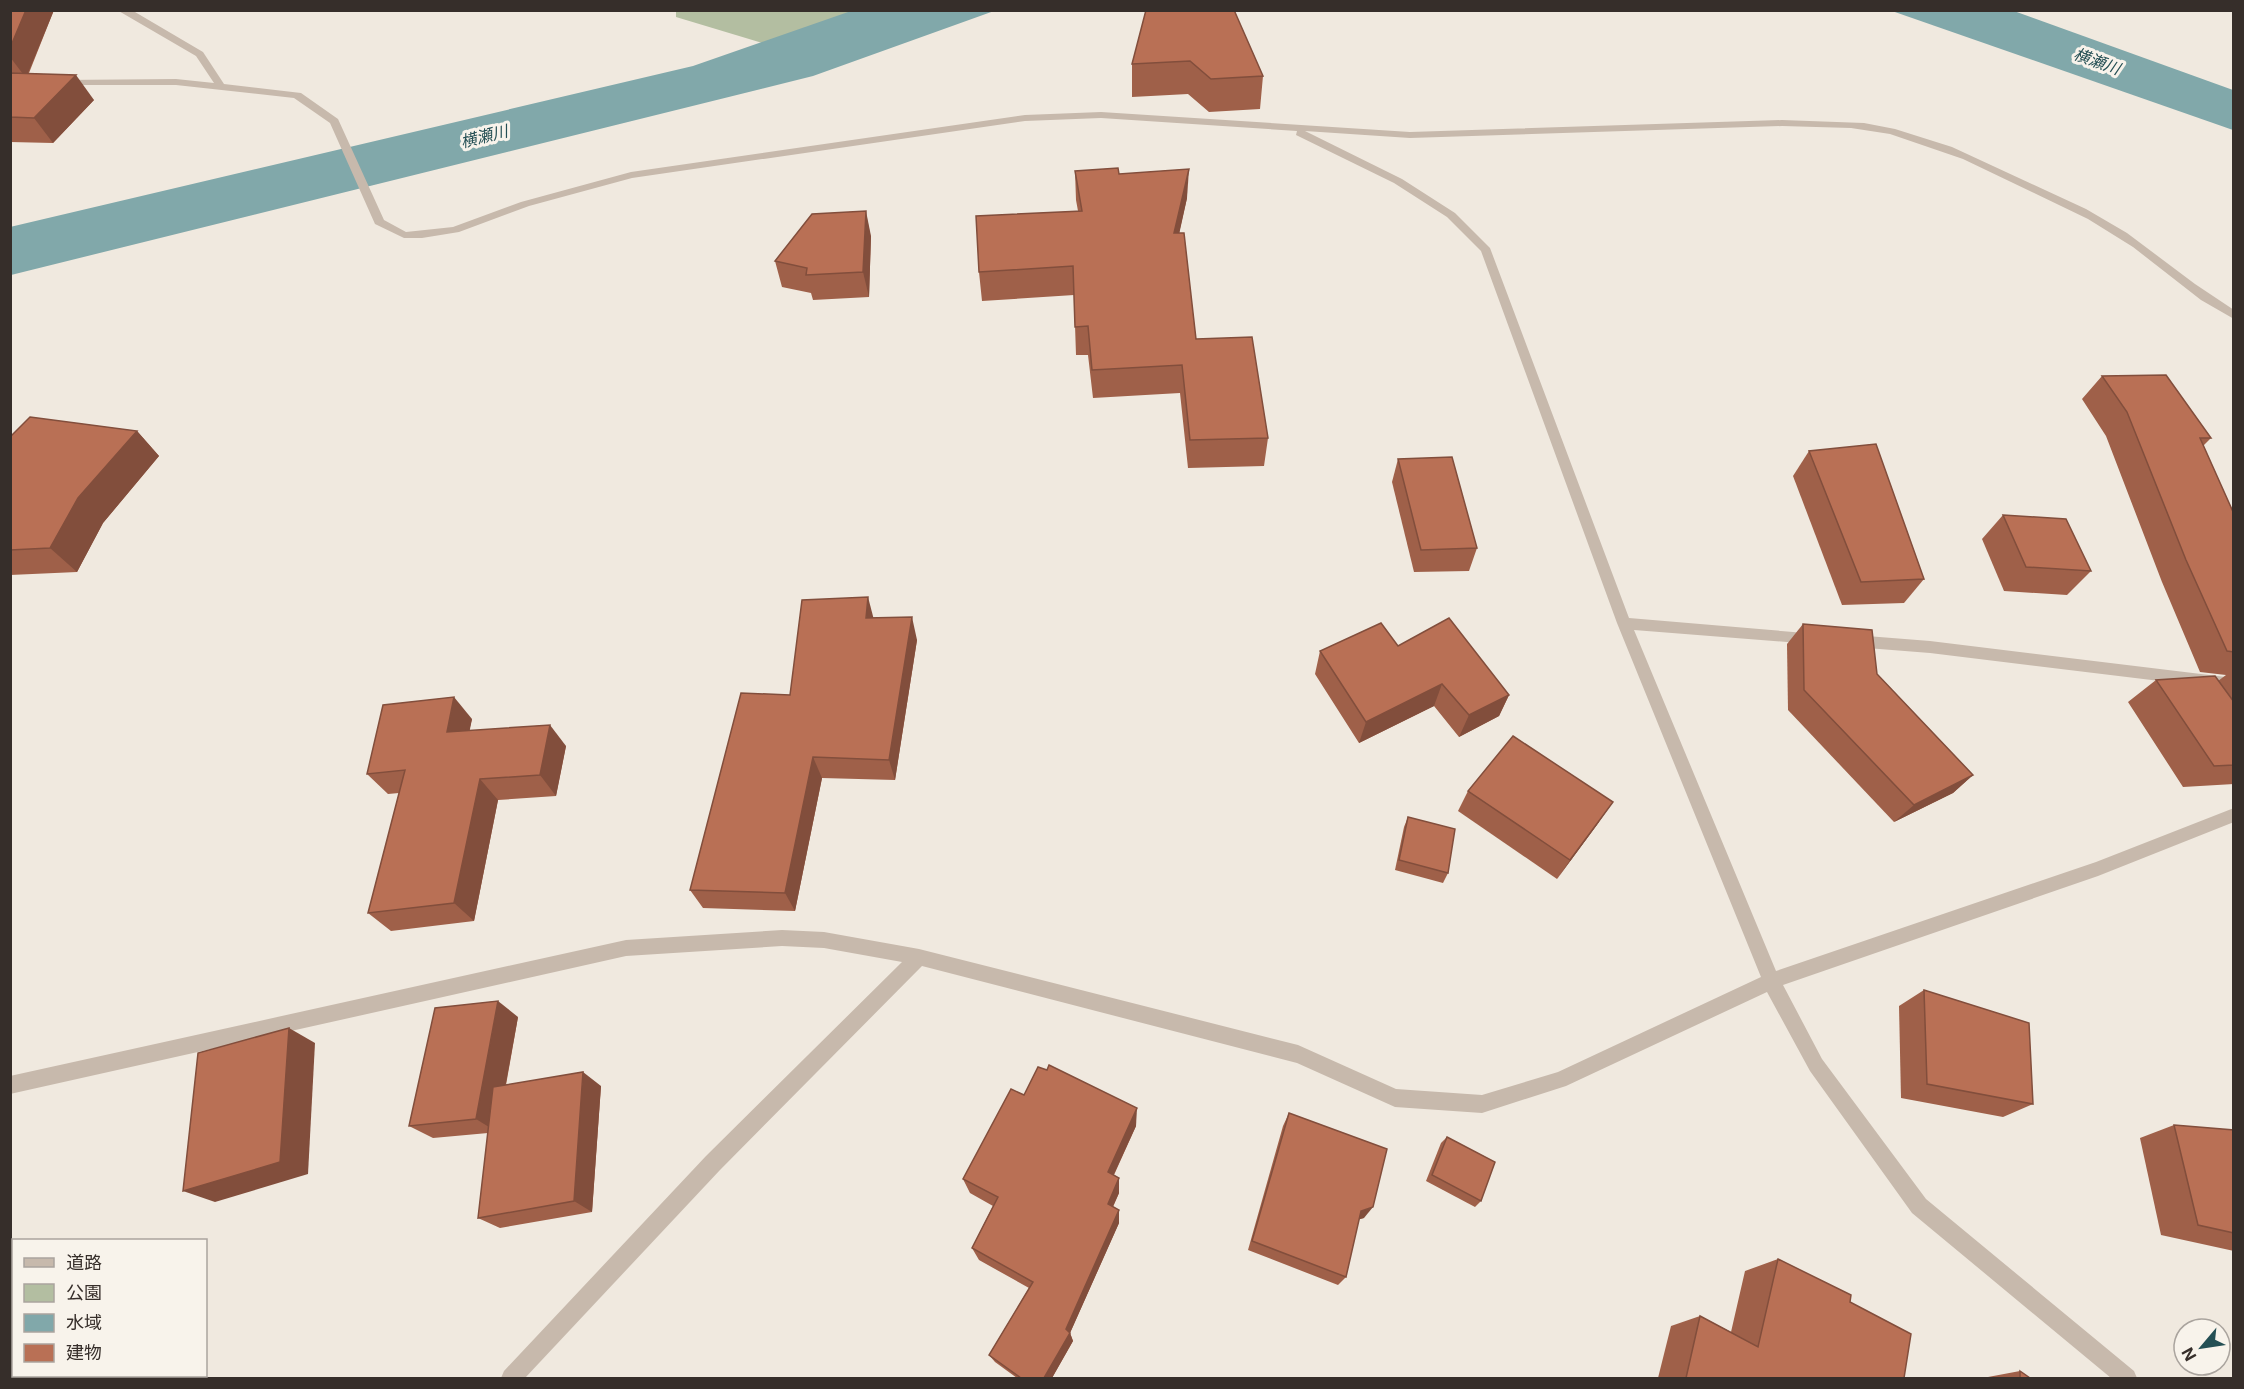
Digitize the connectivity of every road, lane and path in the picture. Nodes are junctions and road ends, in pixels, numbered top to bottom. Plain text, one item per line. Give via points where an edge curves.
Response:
1 (121, 10) edge
2 (53, 83) edge
3 (220, 85) junction
4 (1289, 128) junction
5 (2234, 315) edge
6 (1624, 623) junction
7 (2234, 684) edge
8 (2234, 815) edge
9 (920, 957) junction
10 (1771, 981) junction
11 (10, 1085) edge
12 (511, 1378) edge
13 (2127, 1378) edge

1 - 3 street via 200,54
2 - 3 street
3 - 4 street via 297,96 334,121 379,222 404,235 455,230 525,204 631,175 1025,118 1101,115
4 - 5 street via 1410,135 1782,123 1889,131 1989,166 2071,206 2123,235 2209,302
4 - 6 street via 1398,181 1451,215 1486,250
6 - 7 street via 1930,647
6 - 10 street
8 - 10 street via 2098,869
9 - 10 street via 1298,1054 1395,1098 1482,1104 1560,1080
9 - 11 street via 824,940 782,938 626,948
9 - 12 street via 713,1163
10 - 13 street via 1816,1065 1919,1206

